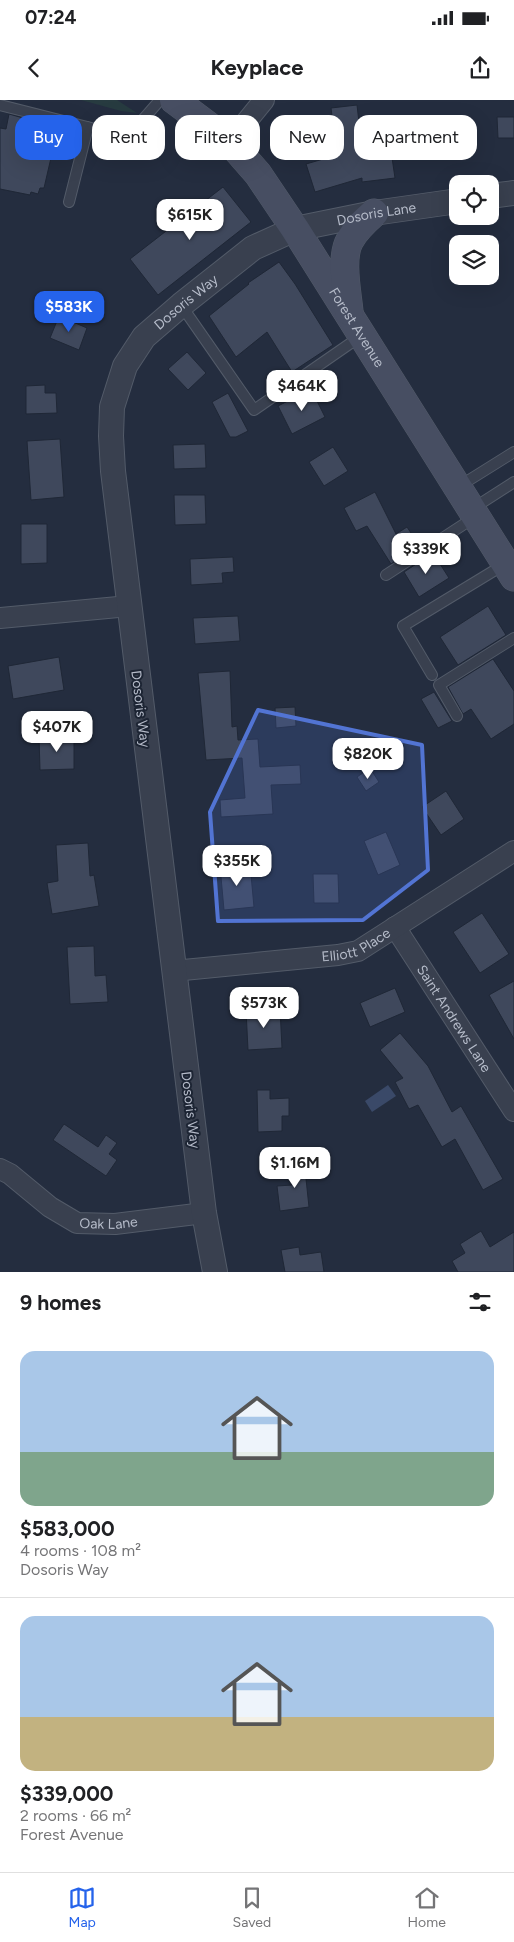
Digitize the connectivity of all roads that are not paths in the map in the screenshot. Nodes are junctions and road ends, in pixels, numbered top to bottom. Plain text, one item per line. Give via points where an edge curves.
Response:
1 (160, 100) edge
2 (174, 100) edge
3 (264, 100) edge
4 (0, 105) edge
5 (194, 115) edge
6 (252, 115) edge
7 (88, 128) junction
8 (246, 160) edge
9 (514, 193) edge
10 (499, 195) edge
11 (69, 202) dead end
12 (449, 202) edge
13 (374, 213) junction
14 (295, 229) junction
15 (181, 305) junction
16 (355, 325) junction
17 (514, 452) edge
18 (514, 482) edge
19 (468, 504) junction
20 (510, 570) edge
21 (386, 575) dead end
22 (128, 606) junction
23 (0, 618) edge
24 (514, 638) edge
25 (432, 675) dead end
26 (457, 716) dead end
27 (514, 851) edge
28 (395, 926) junction
29 (174, 971) junction
30 (514, 1111) edge
31 (0, 1169) edge
32 (204, 1213) junction
33 (215, 1272) edge

1 - 7 lane via 139,124 119,136
2 - 5 main road, Forest Avenue
3 - 6 street
4 - 7 lane
7 - 11 lane
8 - 14 main road, Forest Avenue
9 - 10 street
12 - 13 street, Dosoris Lane
13 - 14 street, Dosoris Lane
13 - 16 main road via 349,241 345,259
14 - 15 street, Dosoris Way via 253,248
14 - 16 main road, Forest Avenue
15 - 16 lane via 254,410
15 - 22 street, Dosoris Way via 144,337 135,350 112,408 113,471
16 - 19 main road, Forest Avenue
17 - 19 lane
18 - 19 lane
19 - 20 main road, Forest Avenue
19 - 21 lane
20 - 25 lane via 403,626
22 - 23 street
22 - 29 street, Dosoris Way
24 - 26 lane via 438,685
27 - 28 street, Elliott Place
28 - 29 street, Elliott Place via 352,953
28 - 30 street, Saint Andrews Lane
29 - 32 street, Dosoris Way
31 - 32 street, Oak Lane via 50,1207 77,1222 115,1224
32 - 33 street, Dosoris Way

